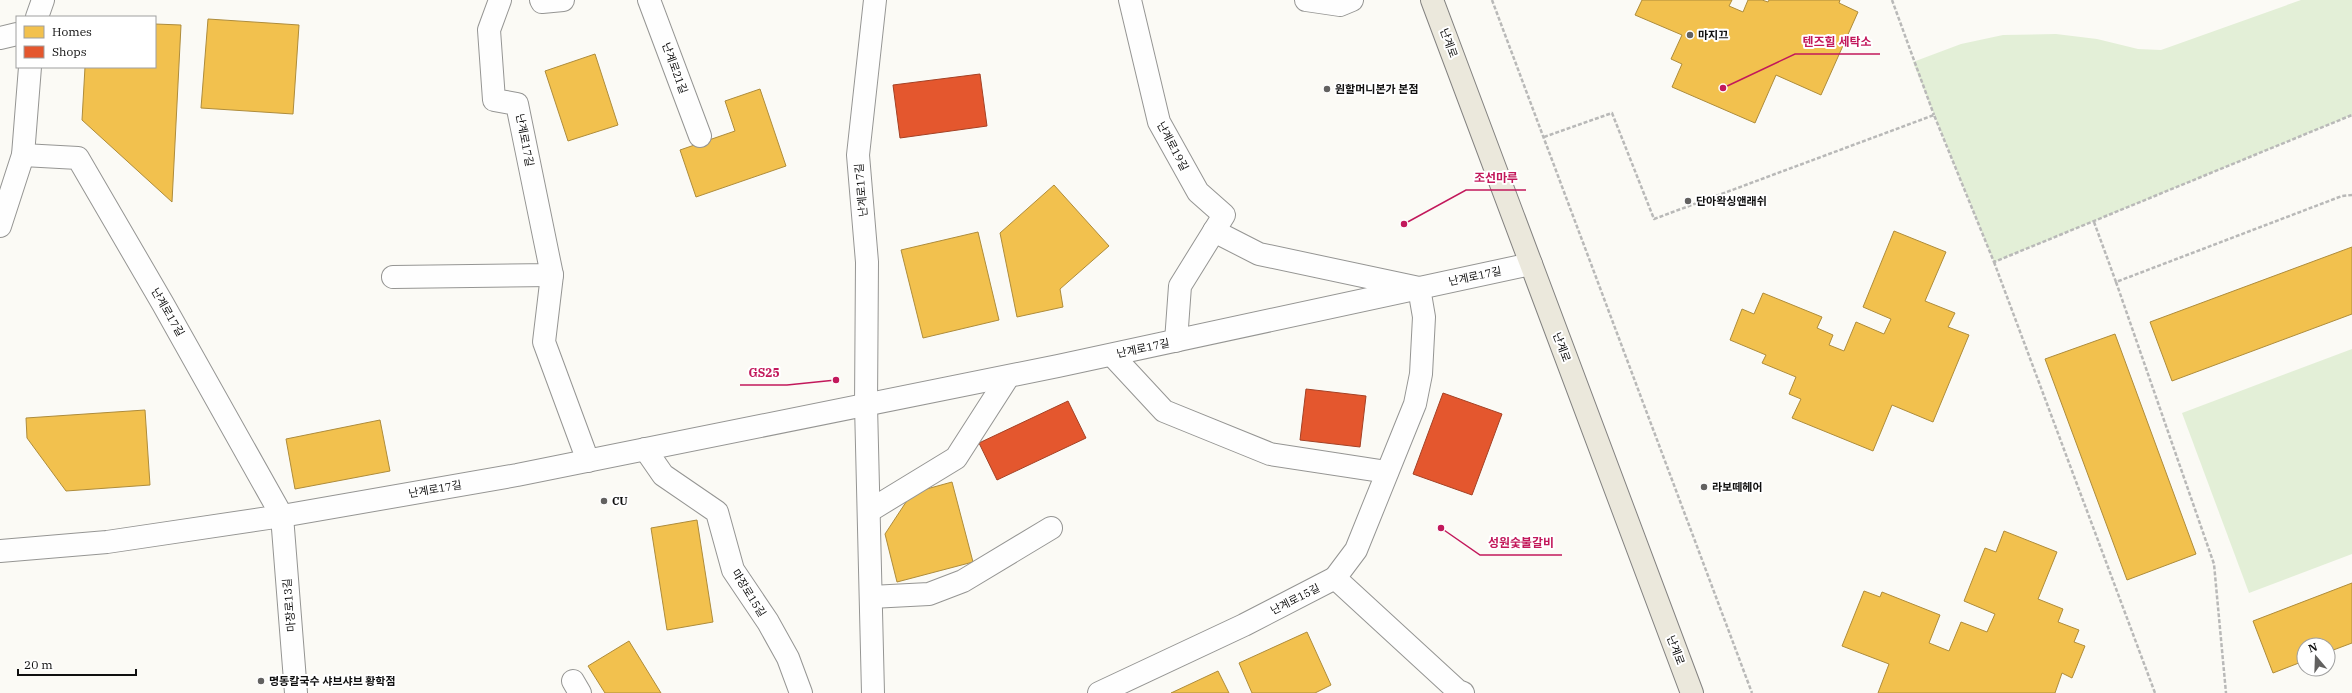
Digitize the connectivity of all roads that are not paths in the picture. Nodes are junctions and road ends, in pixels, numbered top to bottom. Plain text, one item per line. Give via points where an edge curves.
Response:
1 (43, 0) edge
2 (500, 0) edge
3 (541, 0) edge
4 (563, 0) edge
5 (649, 0) edge
6 (875, 0) edge
7 (1130, 0) edge
8 (1306, 0) edge
9 (1352, 0) edge
10 (1432, 0) edge
11 (38, 16) edge
12 (16, 34) edge
13 (0, 38) edge
14 (30, 68) edge
15 (700, 136) dead end
16 (23, 155) junction
17 (0, 226) edge
18 (1214, 231) junction
19 (1531, 264) junction
20 (552, 275) junction
21 (393, 277) dead end
22 (1419, 288) junction
23 (1176, 341) junction
24 (1112, 355) junction
25 (1008, 377) junction
26 (866, 405) junction
27 (645, 449) junction
28 (588, 461) junction
29 (1387, 472) junction
30 (869, 511) junction
31 (282, 516) junction
32 (1051, 528) dead end
33 (0, 551) edge
34 (1335, 578) junction
35 (871, 597) junction
36 (1459, 692) edge
37 (296, 693) edge
38 (801, 693) edge
39 (873, 693) edge
40 (1099, 693) edge
41 (1692, 693) edge

1 - 11 street
2 - 20 street, 난계로17길 via 489,30 494,100 517,104
3 - 4 street
5 - 15 street, 난계로21길
6 - 26 street, 난계로17길 via 858,155 867,262
7 - 18 street, 난계로19길 via 1159,122 1198,192 1224,215
8 - 9 street via 1340,5
10 - 19 main road, 난계로
12 - 13 street
14 - 16 street
16 - 17 street
16 - 31 street, 난계로17길 via 78,158
18 - 22 street via 1259,254
18 - 23 street, 난계로19길 via 1180,286
19 - 22 street, 난계로17길
19 - 41 main road, 난계로
20 - 21 street
20 - 28 street, 난계로17길 via 544,342
22 - 23 street, 난계로17길
22 - 29 street via 1424,316 1421,374 1415,404
23 - 24 street, 난계로17길
24 - 25 street, 난계로17길
24 - 29 street via 1164,411 1270,454
25 - 26 street, 난계로17길
25 - 30 street via 956,458
26 - 27 street, 난계로17길
26 - 30 street
27 - 28 street, 난계로17길
27 - 38 street, 마장로15길 via 663,475 717,512 733,570 768,622 788,658
28 - 31 street, 난계로17길
29 - 34 street via 1356,550
30 - 35 street
31 - 33 street, 난계로17길 via 107,542
31 - 37 street, 마장로13길
32 - 35 street via 963,581 929,594
34 - 36 street
34 - 40 street, 난계로15길 via 1244,625
35 - 39 street

